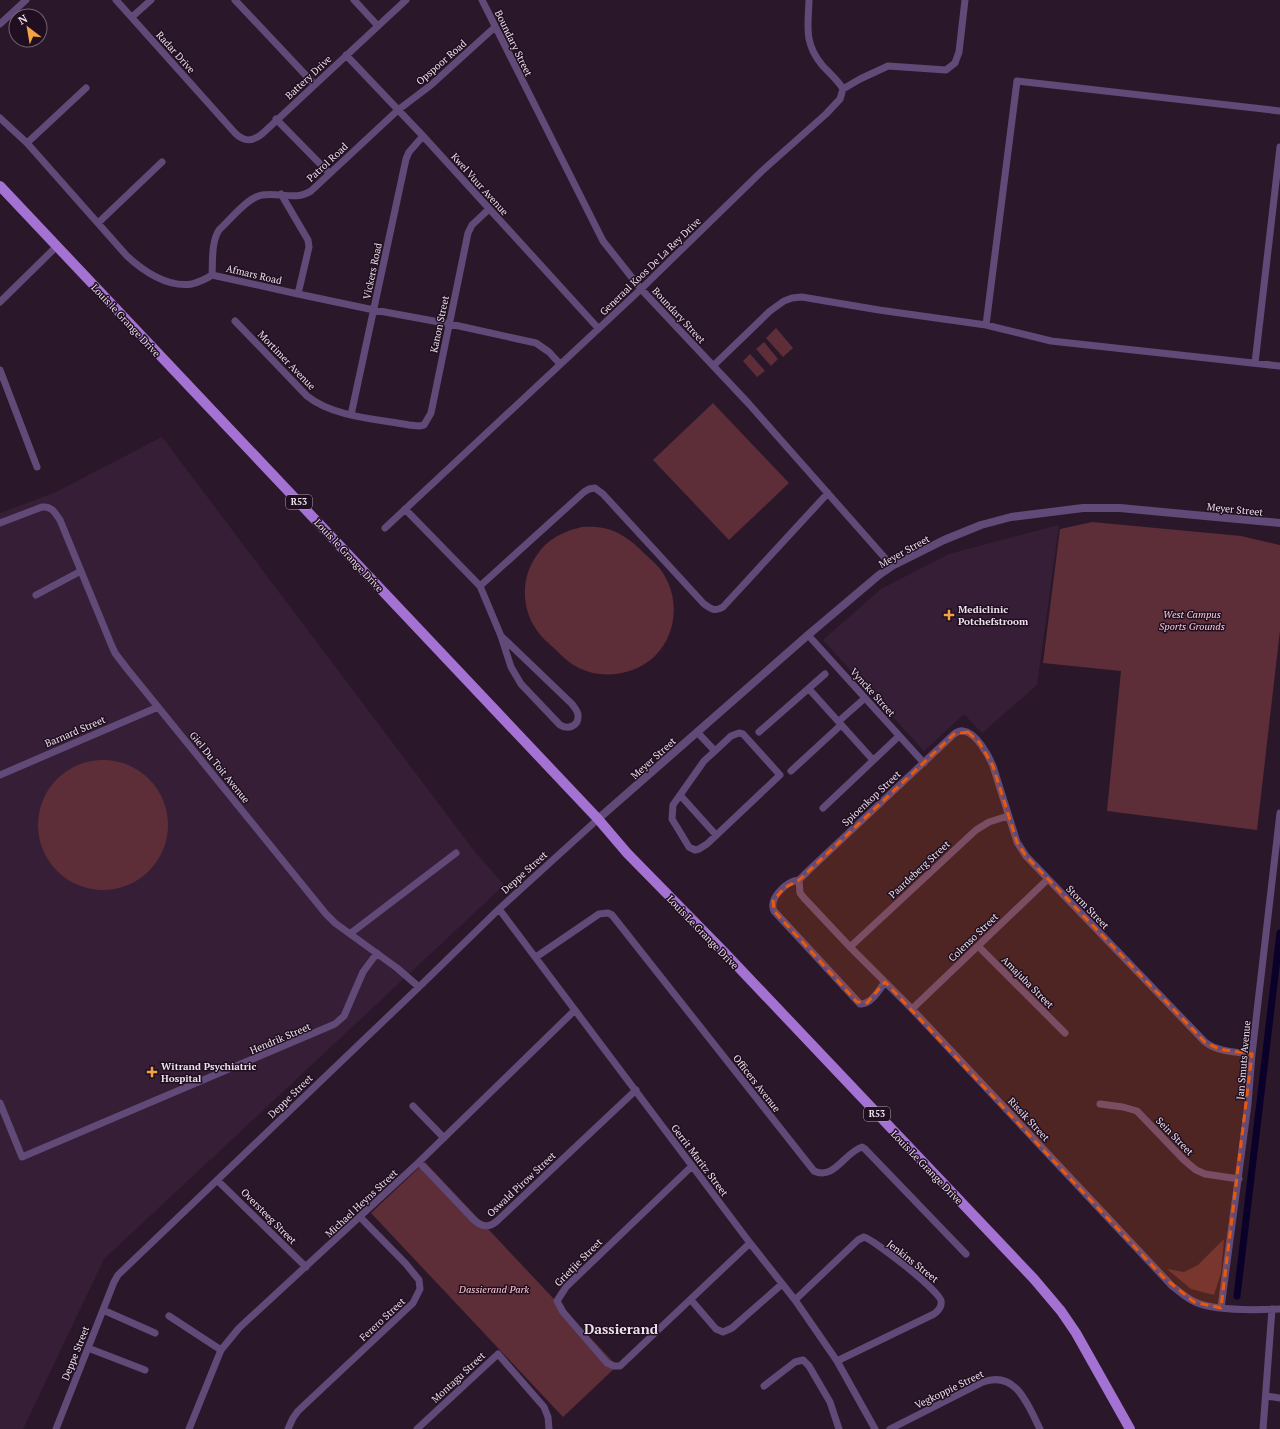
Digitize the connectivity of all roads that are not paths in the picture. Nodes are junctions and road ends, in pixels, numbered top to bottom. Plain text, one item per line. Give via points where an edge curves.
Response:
1 (26, 0) edge
2 (116, 0) edge
3 (151, 0) edge
4 (235, 0) edge
5 (354, 0) edge
6 (406, 0) edge
7 (482, 0) edge
8 (809, 0) edge
9 (965, 0) edge
10 (132, 17) junction
11 (0, 24) edge
12 (378, 26) junction
13 (495, 27) junction
14 (346, 55) junction
15 (314, 84) junction
16 (86, 88) dead end
17 (843, 89) junction
18 (398, 110) junction
19 (1280, 111) edge
20 (0, 118) edge
21 (221, 118) joint
22 (276, 120) junction
23 (423, 136) junction
24 (27, 143) junction
25 (1280, 147) edge
26 (162, 162) dead end
27 (329, 173) junction
28 (0, 186) edge
29 (281, 194) junction
30 (489, 209) junction
31 (98, 223) junction
32 (57, 246) junction
33 (212, 275) junction
34 (641, 289) junction
35 (298, 294) junction
36 (0, 302) edge
37 (374, 310) junction
38 (235, 321) dead end
39 (450, 324) junction
40 (986, 325) junction
41 (598, 328) junction
42 (560, 364) junction
43 (1254, 364) junction
44 (713, 366) junction
45 (1280, 366) edge
46 (0, 370) edge
47 (351, 414) junction
48 (400, 423) joint
49 (37, 467) dead end
50 (828, 493) junction
51 (405, 509) junction
52 (0, 523) edge
53 (1280, 523) edge
54 (385, 528) dead end
55 (892, 566) junction
56 (81, 571) junction
57 (480, 586) junction
58 (36, 595) dead end
59 (808, 635) junction
60 (501, 636) junction
61 (825, 674) dead end
62 (809, 689) junction
63 (865, 698) junction
64 (158, 707) junction
65 (840, 723) junction
66 (959, 731) joint
67 (697, 732) junction
68 (760, 732) dead end
69 (899, 736) junction
70 (715, 751) junction
71 (873, 760) junction
72 (924, 763) junction
73 (791, 771) dead end
74 (0, 774) edge
75 (680, 795) junction
76 (823, 808) dead end
77 (1280, 813) edge
78 (1008, 816) junction
79 (598, 819) junction
80 (716, 835) junction
81 (456, 853) dead end
82 (1048, 879) junction
83 (799, 880) junction
84 (499, 909) junction
85 (351, 933) junction
86 (978, 946) junction
87 (850, 947) junction
88 (377, 952) junction
89 (536, 958) junction
90 (885, 982) junction
91 (419, 987) junction
92 (912, 1009) junction
93 (575, 1010) junction
94 (1065, 1033) dead end
95 (1252, 1054) junction
96 (636, 1090) junction
97 (0, 1103) edge
98 (1100, 1104) dead end
99 (412, 1106) dead end
100 (444, 1138) junction
101 (419, 1162) junction
102 (692, 1166) junction
103 (1238, 1179) junction
104 (217, 1180) junction
105 (360, 1217) junction
106 (750, 1244) junction
107 (966, 1254) dead end
108 (306, 1267) junction
109 (782, 1284) junction
110 (691, 1300) junction
111 (795, 1300) junction
112 (1221, 1308) junction
113 (1272, 1309) junction
114 (1280, 1309) edge
115 (103, 1310) junction
116 (169, 1316) dead end
117 (155, 1333) dead end
118 (88, 1348) junction
119 (221, 1350) junction
120 (837, 1361) junction
121 (144, 1370) dead end
122 (764, 1386) dead end
123 (1266, 1396) junction
124 (1280, 1398) edge
125 (56, 1429) edge
126 (189, 1429) edge
127 (288, 1429) edge
128 (417, 1429) edge
129 (549, 1429) edge
130 (839, 1429) edge
131 (875, 1429) edge
132 (890, 1429) edge
133 (1040, 1429) edge
134 (1130, 1429) edge
135 (1263, 1429) edge

1 - 11 street
2 - 10 street, Radar Drive
3 - 10 street
4 - 15 street
5 - 12 street
6 - 12 street, Battery Drive
7 - 13 street, Boundary Street
8 - 17 street via 809,41 813,52
9 - 17 street via 959,52 955,63 946,70 888,66
10 - 21 street, Radar Drive
12 - 14 street, Battery Drive
13 - 18 street, Opspoor Road via 431,85
13 - 34 street, Boundary Street via 603,241
14 - 15 street, Battery Drive
14 - 18 street, Kwel Vuur Avenue
15 - 22 street, Battery Drive
16 - 24 street
17 - 34 street, Generaal Koos De La Rey Drive via 840,99 826,114 762,171
18 - 23 street, Kwel Vuur Avenue
18 - 27 street, Patrol Road
19 - 40 street via 1017,81
20 - 24 street, Afmars Road
21 - 22 street, Battery Drive via 239,137 248,141 257,138
22 - 27 street
23 - 30 street, Kwel Vuur Avenue
23 - 37 street, Vickers Road via 406,159
24 - 31 street, Afmars Road
25 - 43 street
26 - 31 street
27 - 29 street, Patrol Road via 306,194
28 - 32 main road, Louis le Grange Drive / R53
29 - 33 street, Patrol Road via 256,197 219,230 214,243
29 - 35 street via 308,240 309,247
30 - 39 street, Kanon Street via 472,225 468,233
30 - 41 street, Kwel Vuur Avenue
31 - 33 street, Afmars Road via 136,264 151,274 184,285 193,284
32 - 36 street
32 - 79 main road, Louis le Grange Drive / R53
33 - 35 street, Afmars Road
34 - 41 street, Generaal Koos De La Rey Drive
34 - 44 street, Boundary Street
35 - 37 street, Afmars Road
37 - 39 street, Afmars Road
37 - 47 street, Vickers Road
38 - 47 street, Mortimer Avenue via 307,396 320,405
39 - 42 street, Afmars Road via 536,343
39 - 48 street, Kanon Street via 429,417 422,426
40 - 43 street via 1051,341
40 - 44 street via 802,297 792,298 770,311
41 - 42 street, Generaal Koos De La Rey Drive
42 - 51 street, Generaal Koos De La Rey Drive
43 - 45 street
44 - 50 street, Boundary Street
46 - 49 street
47 - 48 street, Mortimer Avenue
50 - 55 street, Boundary Street
50 - 57 street via 718,610 710,609 704,604 595,488 584,492
51 - 54 street, Generaal Koos De La Rey Drive
51 - 57 street
52 - 56 street, Giel Du Toit Avenue via 46,507 51,508 60,520
53 - 55 street, Meyer Street via 1120,508 1051,511 981,525
55 - 59 street, Meyer Street
56 - 58 street
56 - 64 street, Giel Du Toit Avenue via 115,653
57 - 60 street
59 - 63 street, Vyncke Street
59 - 67 street, Meyer Street
60 - 60 street via 572,704 579,716 573,726 567,728 560,725 521,684 511,667
61 - 62 street
62 - 65 street
62 - 68 street
63 - 65 street
63 - 69 street, Vyncke Street
64 - 74 street, Barnard Street
64 - 85 street, Giel Du Toit Avenue via 326,914
65 - 71 street
65 - 73 street
66 - 72 street, Spioenkop Street
66 - 78 street, Storm Street via 968,732 989,756
67 - 70 street
67 - 79 street, Meyer Street
69 - 71 street
69 - 72 street, Vyncke Street
70 - 75 street via 704,760
70 - 80 street via 732,736 743,734 780,775
71 - 76 street
72 - 83 street, Spioenkop Street
75 - 80 street
75 - 80 street via 673,805 672,819 689,847 699,849
77 - 95 street, Jan Smuts Avenue
78 - 82 street, Storm Street via 1019,847
78 - 87 street, Paardeberg Street via 989,822 976,830
79 - 84 street, Deppe Street
79 - 134 main road, Louis Le Grange Drive / R53 via 627,853 1034,1279 1076,1333
81 - 85 street
82 - 86 street, Colenso Street
82 - 95 street, Storm Street via 1205,1042 1219,1049
83 - 87 street, Rissik Street via 800,893
83 - 90 street, Spioenkop Street via 789,883 775,897 772,905 774,911 860,1004 867,1003
84 - 89 street, Gerrit Maritz Street
84 - 91 street, Deppe Street
85 - 88 street, Giel Du Toit Avenue
86 - 92 street, Colenso Street
86 - 94 street, Amajuba Street
87 - 90 street, Rissik Street
88 - 91 street, Giel Du Toit Avenue
88 - 97 street, Hendrik Street via 363,972 344,1016 335,1024 22,1157
89 - 93 street, Gerrit Maritz Street
89 - 107 street, Officers Avenue via 599,914 612,915 814,1171 829,1172 856,1150 868,1150
90 - 92 street, Rissik Street
91 - 104 street, Deppe Street
92 - 112 street, Rissik Street via 1167,1281 1194,1302
93 - 96 street, Gerrit Maritz Street
93 - 100 street, Michael Heyns Street
95 - 103 street, Jan Smuts Avenue
96 - 101 street, Oswald Pirow Street via 490,1226 483,1226 474,1220
96 - 102 street, Gerrit Maritz Street
98 - 103 street, Sein Street via 1137,1111 1196,1170 1205,1174
99 - 100 street
100 - 101 street, Michael Heyns Street
101 - 105 street, Michael Heyns Street
102 - 106 street, Gerrit Maritz Street
102 - 110 street, Grietjie Street via 566,1287 557,1301 604,1359 618,1367
103 - 112 street, Jan Smuts Avenue
104 - 108 street, Oversteeg Street
104 - 115 street, Deppe Street via 118,1275
105 - 108 street, Michael Heyns Street
105 - 127 street, Ferero Street via 415,1274 420,1289 413,1303 298,1412
106 - 109 street, Gerrit Maritz Street
106 - 110 street, Grietjie Street
108 - 119 street, Michael Heyns Street via 239,1328
109 - 110 street via 732,1328 723,1332 716,1329
109 - 111 street, Gerrit Maritz Street
111 - 120 street, Gerrit Maritz Street
111 - 120 street, Jenkins Street via 864,1237 920,1278 939,1296 941,1305 934,1314
112 - 113 street, Rissik Street
113 - 114 street, Rissik Street
113 - 123 street
115 - 117 street
115 - 118 street, Deppe Street
116 - 119 street
118 - 121 street
118 - 125 street, Deppe Street
119 - 126 street, Michael Heyns Street
120 - 131 street, Gerrit Maritz Street
122 - 130 street via 795,1362 803,1360 830,1402
123 - 124 street
123 - 135 street
128 - 129 street, Montagu Street via 498,1354 544,1407
132 - 133 street, Vegkoppie Street via 993,1379 1008,1382 1018,1390

